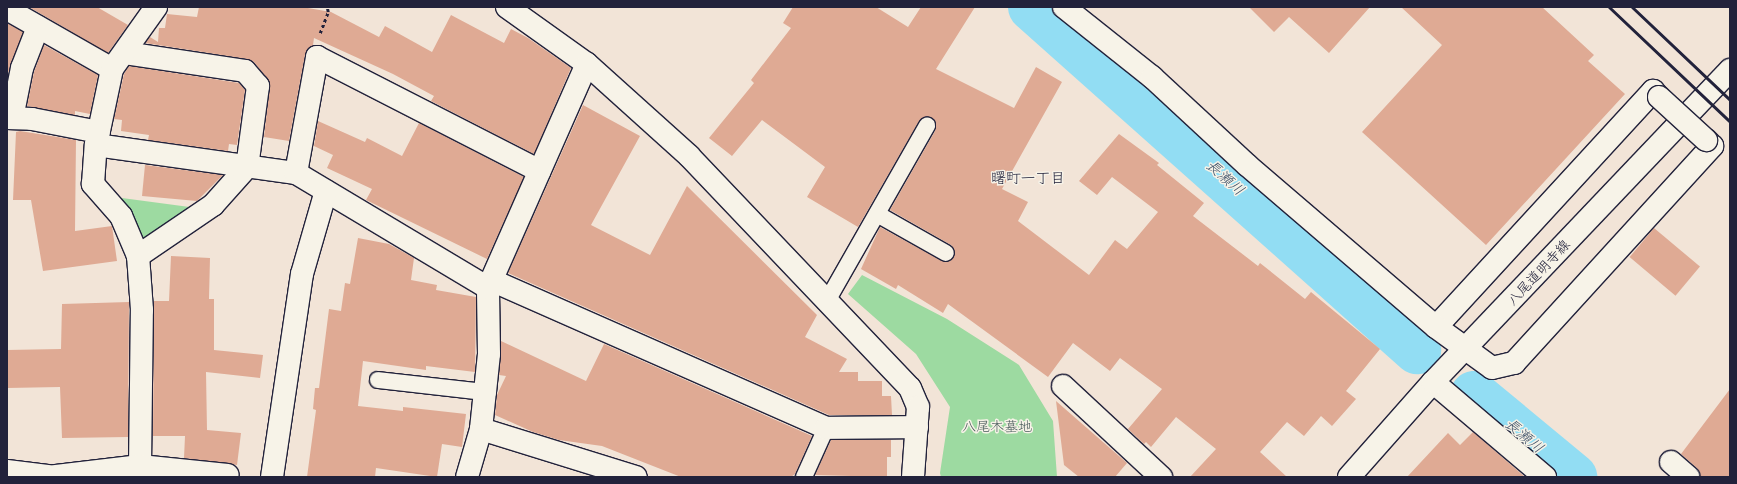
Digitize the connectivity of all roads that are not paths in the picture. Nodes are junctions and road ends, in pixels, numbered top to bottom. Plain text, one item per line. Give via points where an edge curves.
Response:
1 (156, 7) edge
2 (507, 7) edge
3 (1064, 7) edge
4 (7, 9) edge
5 (38, 27) junction
6 (119, 61) junction
7 (587, 64) junction
8 (1730, 70) edge
9 (10, 118) edge
10 (927, 126) dead end
11 (98, 139) junction
12 (247, 167) junction
13 (540, 171) junction
14 (296, 173) junction
15 (326, 191) junction
16 (877, 214) junction
17 (946, 253) dead end
18 (138, 256) junction
19 (490, 284) junction
20 (827, 301) junction
21 (1436, 327) junction
22 (1466, 349) junction
23 (378, 380) dead end
24 (1433, 382) junction
25 (1064, 386) dead end
26 (485, 392) junction
27 (917, 427) junction
28 (826, 428) junction
29 (481, 429) junction
30 (1671, 462) dead end
31 (140, 466) junction
32 (7, 472) edge
33 (228, 475) dead end
34 (56, 476) edge
35 (272, 477) edge
36 (467, 477) edge
37 (636, 477) edge
38 (804, 477) edge
39 (913, 477) edge
40 (1161, 477) edge
41 (1349, 477) edge
42 (1545, 477) edge
43 (1688, 477) edge

1 - 6 street
2 - 7 street
3 - 21 street via 1152,77 1247,165
4 - 5 street
5 - 6 street
5 - 9 street via 22,68
6 - 11 street
6 - 12 street via 245,70 258,86
7 - 13 street
7 - 20 street via 689,156
8 - 22 street, 八尾道明寺線
9 - 11 street via 32,119
10 - 16 lane
11 - 12 street
11 - 18 street via 93,184 121,216
12 - 14 street
12 - 18 street via 213,205
13 - 14 street via 317,57
13 - 19 street
14 - 15 street
15 - 19 street
15 - 35 street via 302,274
16 - 17 lane
16 - 20 lane
18 - 31 street via 142,310
19 - 26 street via 489,354
19 - 28 street
20 - 27 street via 910,388 918,408
21 - 22 street
21 - 22 street, bridge via 1653,91 1712,146 1514,363 1492,368
22 - 24 street, 八尾道明寺線
23 - 26 lane
24 - 41 street, 八尾道明寺線
24 - 42 street
25 - 40 street
26 - 29 street
27 - 28 street
27 - 39 street
28 - 38 lane
29 - 36 street
29 - 37 street
30 - 43 street
31 - 33 street
31 - 34 street
32 - 34 street

